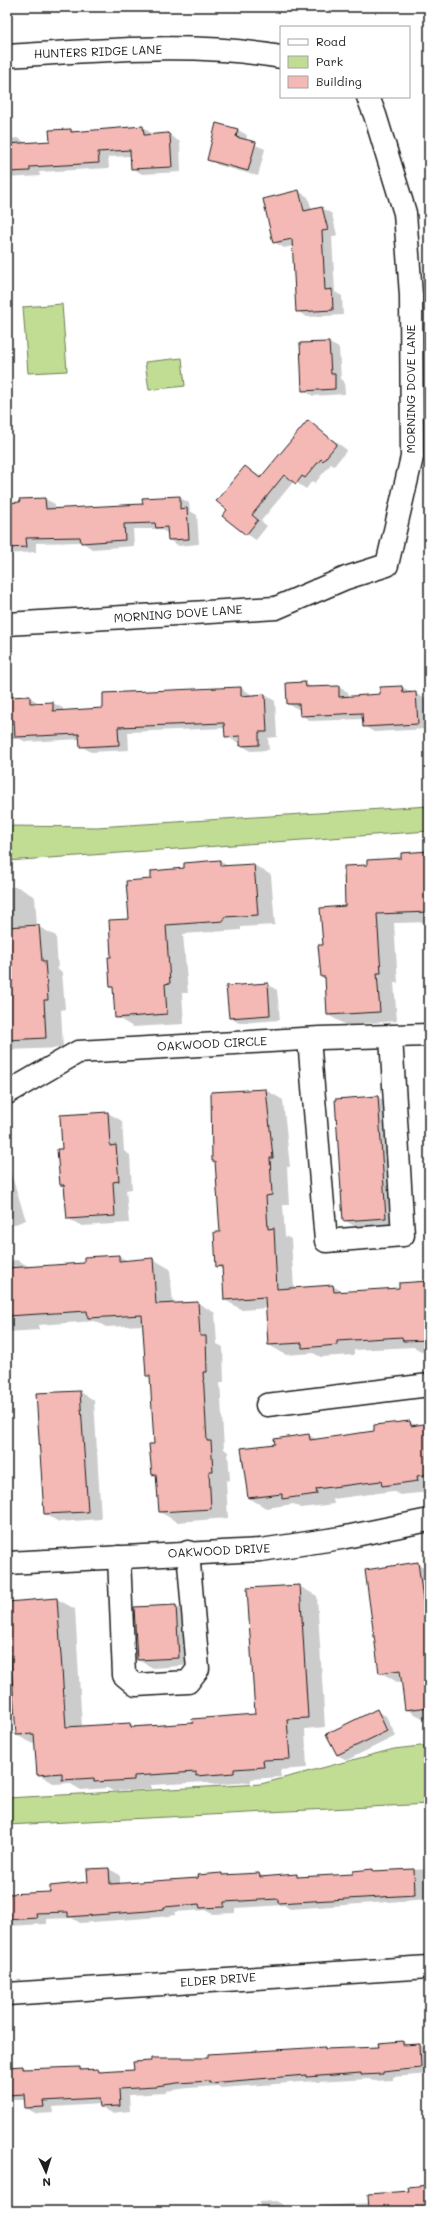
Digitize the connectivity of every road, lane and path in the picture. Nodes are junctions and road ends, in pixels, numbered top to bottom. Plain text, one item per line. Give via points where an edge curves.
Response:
1 (7, 56) edge
2 (280, 57) edge
3 (368, 98) edge
4 (420, 326) edge
5 (7, 624) edge
6 (429, 1035) edge
7 (391, 1037) junction
8 (309, 1039) junction
9 (7, 1093) edge
10 (429, 1385) edge
11 (267, 1405) dead end
12 (429, 1520) edge
13 (188, 1552) junction
14 (118, 1557) junction
15 (7, 1563) edge
16 (429, 1967) edge
17 (7, 1994) edge

1 - 2 street, HUNTERS RIDGE LANE via 189,48
3 - 4 street, MORNING DOVE LANE via 404,213 411,295
4 - 5 street, MORNING DOVE LANE via 412,457 387,564 346,578 276,608
6 - 7 street, OAKWOOD CIRCLE
7 - 8 street, OAKWOOD CIRCLE
7 - 8 street via 403,1235 326,1242
8 - 9 street, OAKWOOD CIRCLE via 78,1052
10 - 11 street
12 - 13 street, OAKWOOD DRIVE via 341,1538 261,1550
13 - 14 street, OAKWOOD DRIVE
13 - 14 street via 198,1669 188,1682 136,1685 124,1675
14 - 15 street, OAKWOOD DRIVE
16 - 17 street, ELDER DRIVE

